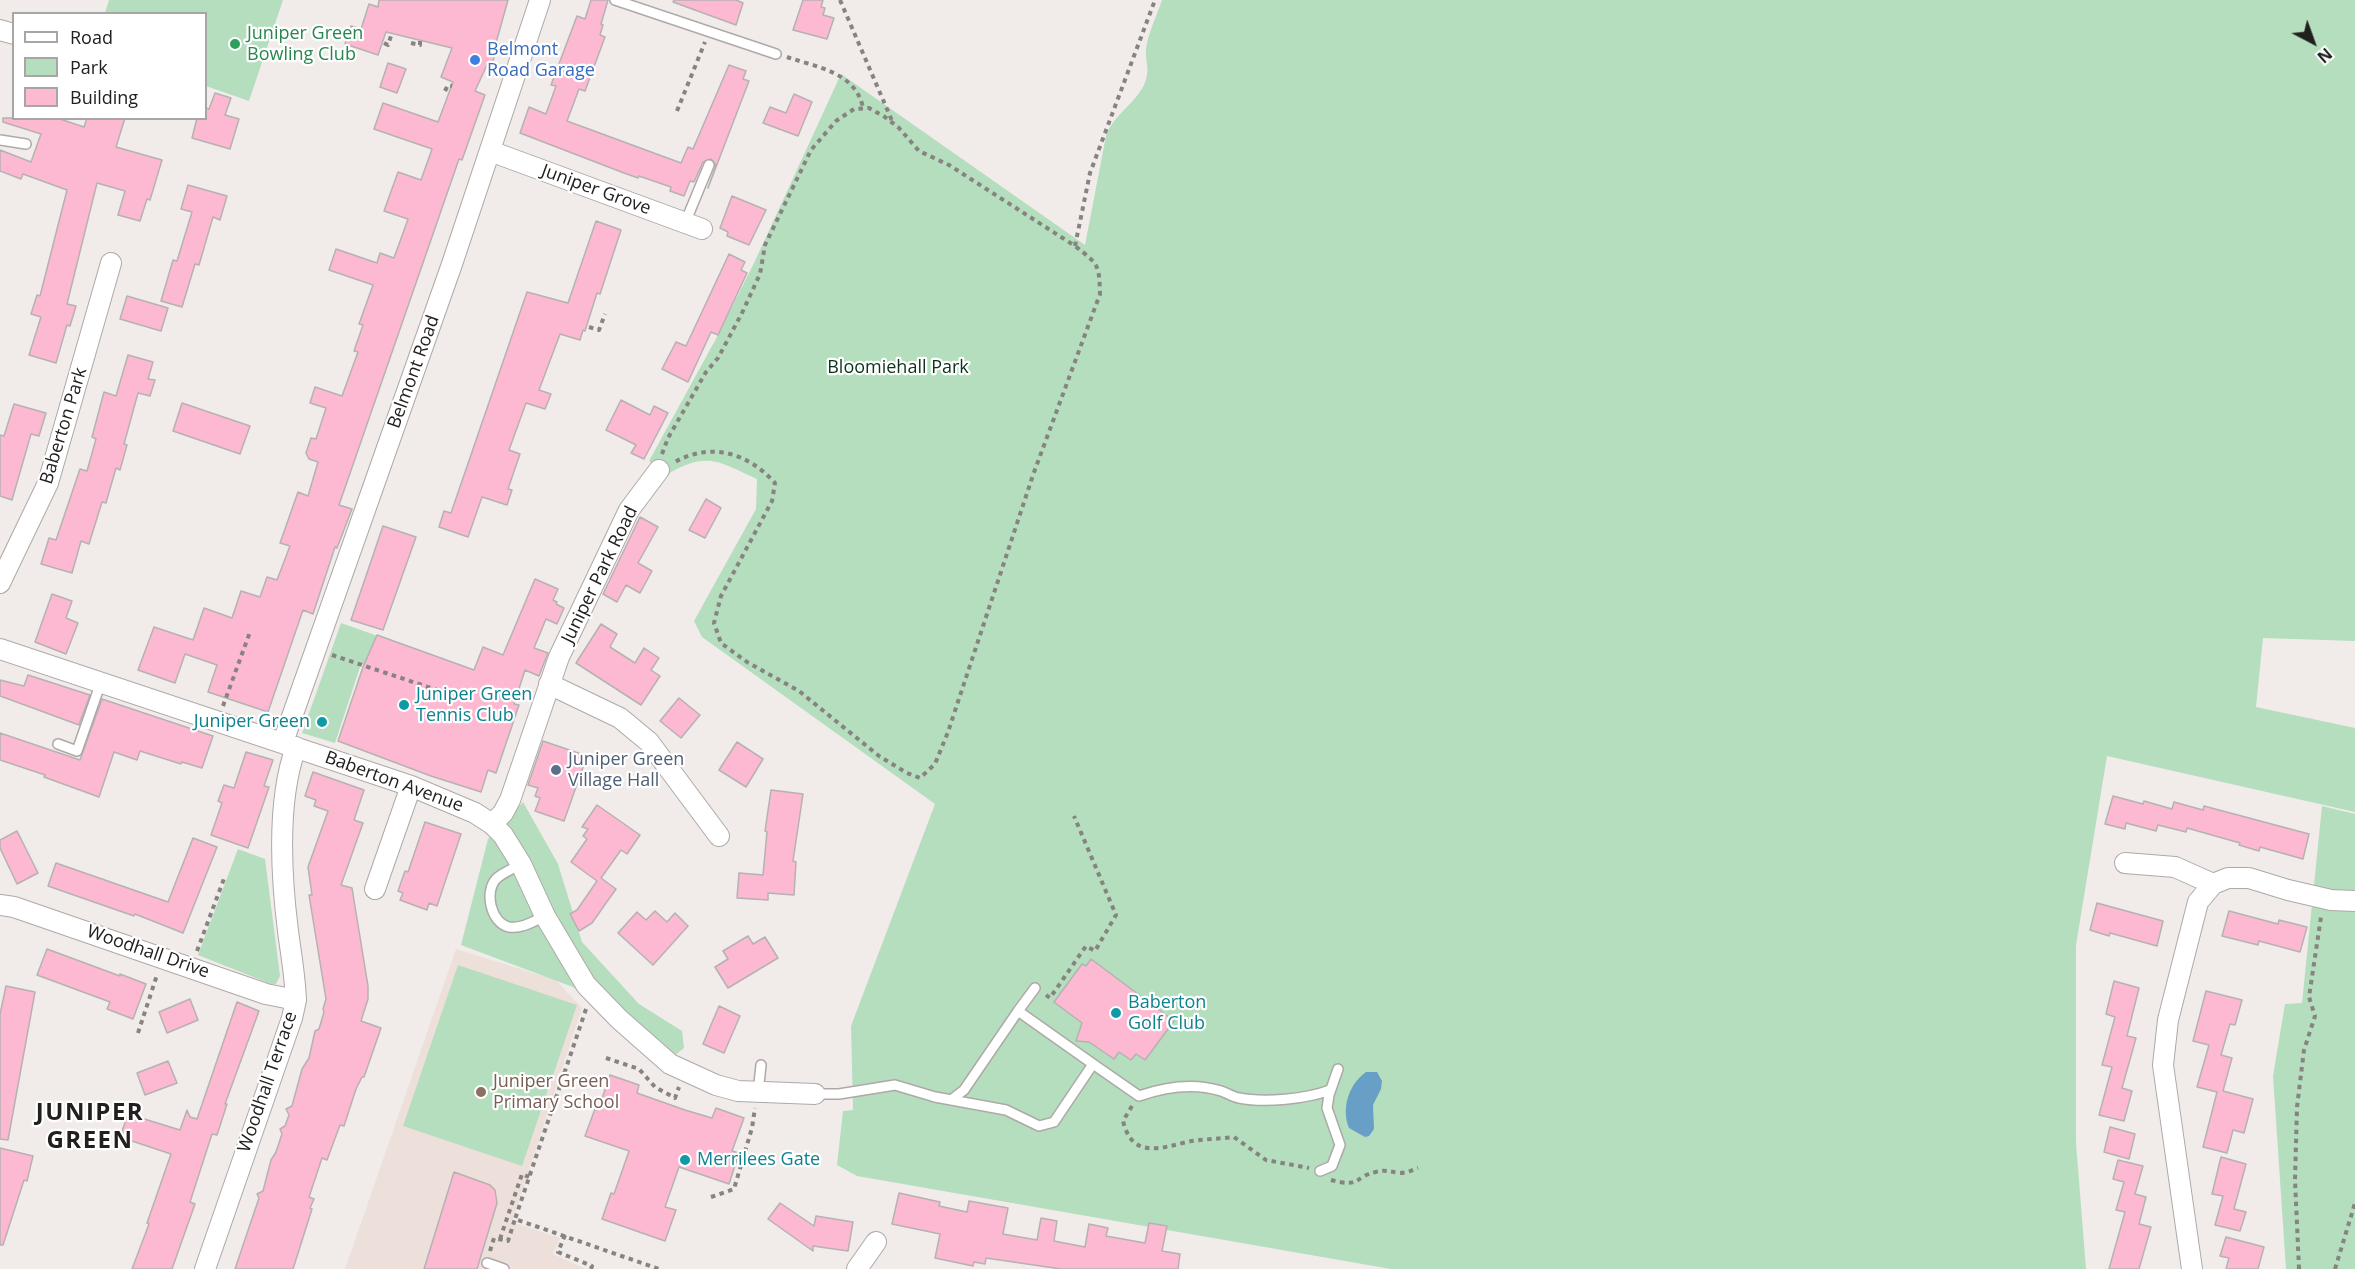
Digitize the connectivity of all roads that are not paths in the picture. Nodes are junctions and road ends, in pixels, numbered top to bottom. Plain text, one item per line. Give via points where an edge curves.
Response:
1 (540, 0) edge
2 (615, 0) edge
3 (776, 54) road end
4 (0, 140) edge
5 (26, 144) dead end
6 (490, 151) junction
7 (709, 165) dead end
8 (693, 226) joint
9 (111, 264) dead end
10 (663, 468) road end
11 (0, 584) edge
12 (0, 649) edge
13 (101, 682) junction
14 (549, 684) junction
15 (58, 744) dead end
16 (290, 745) junction
17 (411, 786) junction
18 (492, 824) junction
19 (719, 836) dead end
20 (2125, 863) dead end
21 (521, 864) junction
22 (2213, 885) junction
23 (375, 889) dead end
24 (2355, 901) edge
25 (0, 905) edge
26 (545, 916) junction
27 (1035, 988) road end
28 (296, 1000) junction
29 (1018, 1011) junction
30 (1093, 1064) junction
31 (761, 1065) dead end
32 (1338, 1069) dead end
33 (1330, 1090) junction
34 (758, 1093) junction
35 (814, 1094) joint
36 (1315, 1096) junction
37 (951, 1100) junction
38 (1327, 1108) junction
39 (1320, 1171) road end
40 (487, 1263) road end
41 (205, 1269) edge
42 (504, 1269) edge
43 (2192, 1269) edge

1 - 6 street, Belmont Road
2 - 3 lane
4 - 5 lane
6 - 8 street, Juniper Grove
6 - 16 street, Belmont Road via 317,650
7 - 8 lane
9 - 11 street, Baberton Park via 48,483
10 - 14 street, Juniper Park Road via 628,510
12 - 13 street, Baberton Avenue
13 - 15 lane via 77,751
13 - 16 street, Baberton Avenue
14 - 18 street, Juniper Park Road via 510,800
14 - 19 street via 620,717 649,742
16 - 17 street, Baberton Avenue
16 - 28 street, Woodhall Terrace via 282,869
17 - 18 street, Baberton Avenue
17 - 23 street
18 - 21 street, Baberton Avenue
20 - 22 street via 2175,867
21 - 26 street, Baberton Avenue
21 - 26 lane via 496,878 489,900 506,927 519,928
22 - 24 street via 2229,878 2249,878 2324,898
22 - 43 street via 2198,902 2168,1020 2163,1065
25 - 28 street, Woodhall Drive via 266,994
26 - 34 street, Baberton Avenue via 586,985 670,1064 716,1085
27 - 29 lane
28 - 41 street, Woodhall Terrace
29 - 30 lane
29 - 37 lane via 964,1090
30 - 36 lane via 1139,1096 1185,1087 1252,1100
30 - 37 lane via 1054,1122 1047,1126 1006,1110
31 - 34 lane
32 - 33 lane
33 - 36 lane
33 - 38 lane
34 - 35 street, Baberton Avenue
35 - 37 lane via 895,1085
36 - 38 lane
38 - 39 lane via 1340,1145 1332,1166
40 - 42 lane

